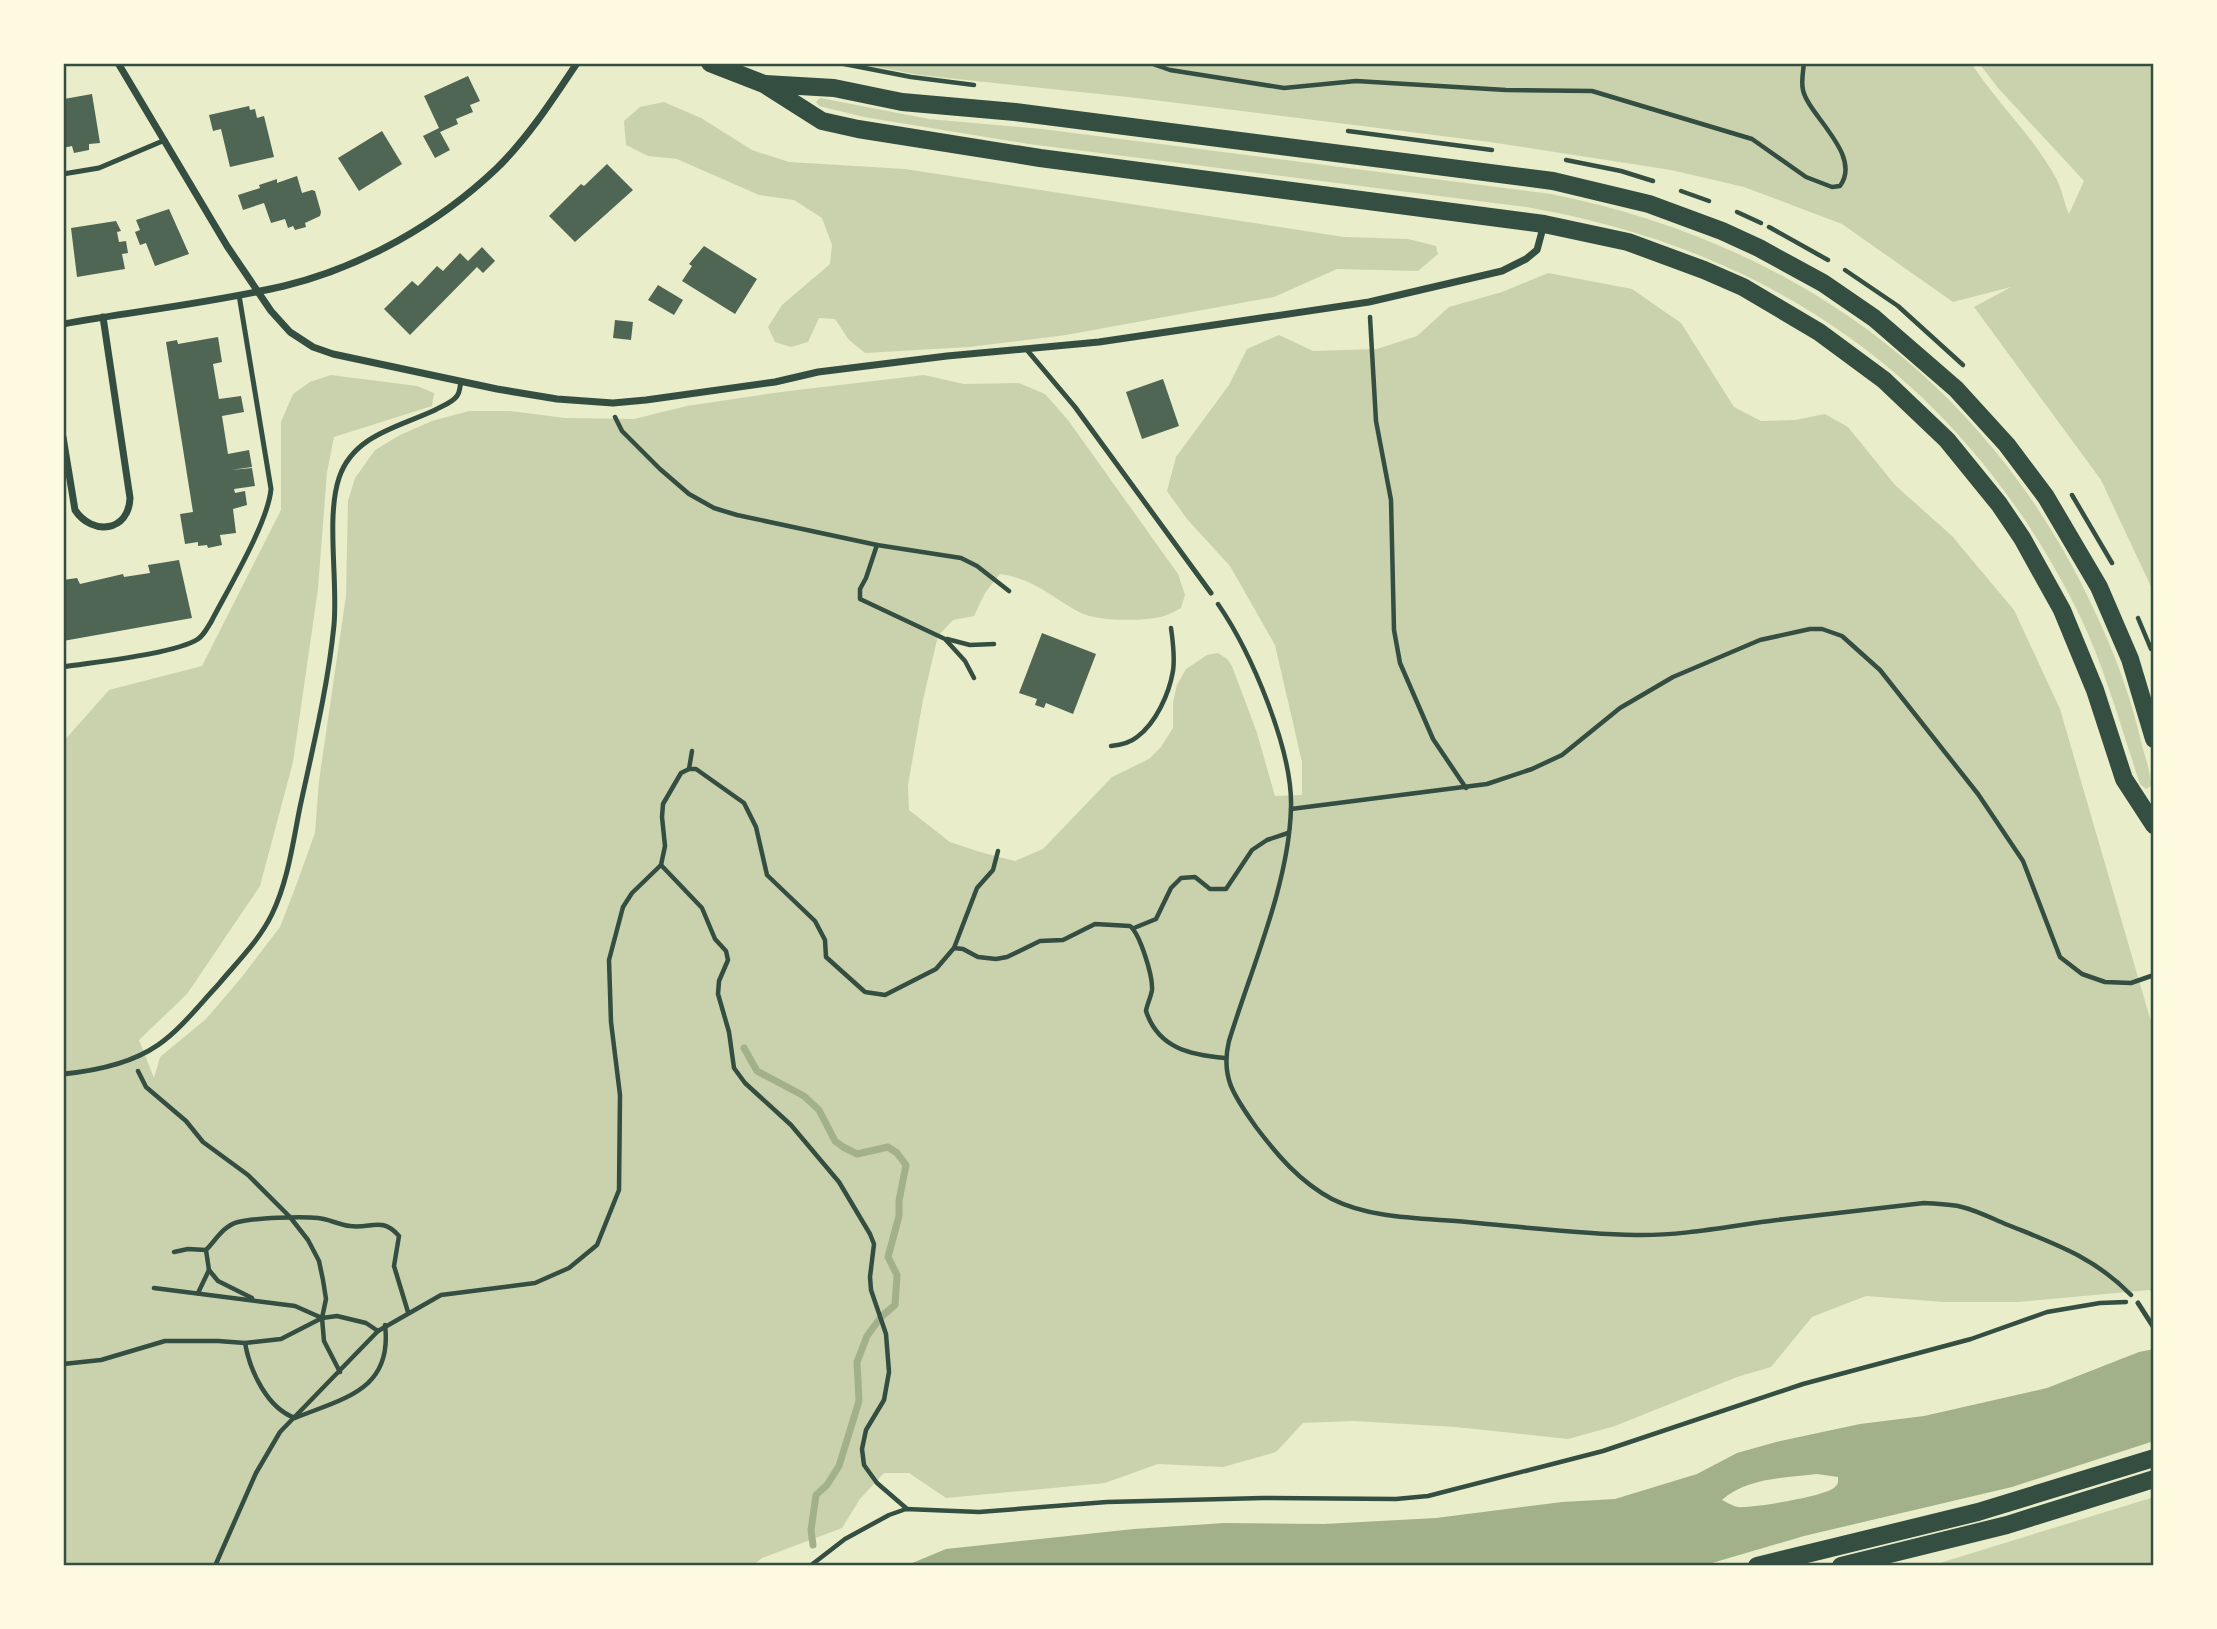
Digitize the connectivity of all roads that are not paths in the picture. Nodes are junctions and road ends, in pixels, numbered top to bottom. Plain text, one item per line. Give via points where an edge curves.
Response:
1 (118, 63) edge
2 (577, 63) edge
3 (710, 63) edge
4 (764, 84) junction
5 (165, 139) junction
6 (63, 174) edge
7 (1544, 223) junction
8 (257, 291) junction
9 (239, 295) junction
10 (103, 317) junction
11 (63, 324) edge
12 (1027, 350) junction
13 (461, 381) junction
14 (63, 438) edge
15 (1211, 593) road end
16 (63, 667) edge
17 (2154, 739) edge
18 (2154, 825) edge
19 (63, 1074) edge
20 (2138, 1303) road end
21 (2154, 1328) edge
22 (2154, 1458) edge
23 (2154, 1479) edge
24 (1758, 1566) edge
25 (1841, 1566) edge

1 - 5 street
2 - 8 street via 498,168 446,210 364,258 309,279
3 - 4 main road
4 - 7 main road via 822,121 858,129 1040,158
4 - 17 main road via 834,88 902,102 1015,112 1553,181 1649,204 1759,248 1874,318 1948,380 2007,444 2066,527 2099,587 2130,659
5 - 6 lane via 99,168
5 - 8 street
7 - 12 street via 1536,250 1502,271 1369,302
7 - 18 main road via 1628,242 1743,288 1852,355 1917,410 1990,493 2045,576 2079,649 2124,779
8 - 9 street
8 - 13 street via 290,332 313,347
9 - 10 street
9 - 16 lane via 270,474 270,502 211,622 198,639 163,650
10 - 11 street
10 - 14 street via 130,498 124,520 109,527 81,519 75,510
12 - 13 street via 818,372 613,403 557,399
12 - 15 lane via 1075,407
13 - 19 lane via 448,404 366,441 340,476 328,662 293,842 271,916 250,949 158,1045 132,1058
20 - 21 lane
22 - 24 main road via 1978,1512
23 - 25 main road via 2007,1525

